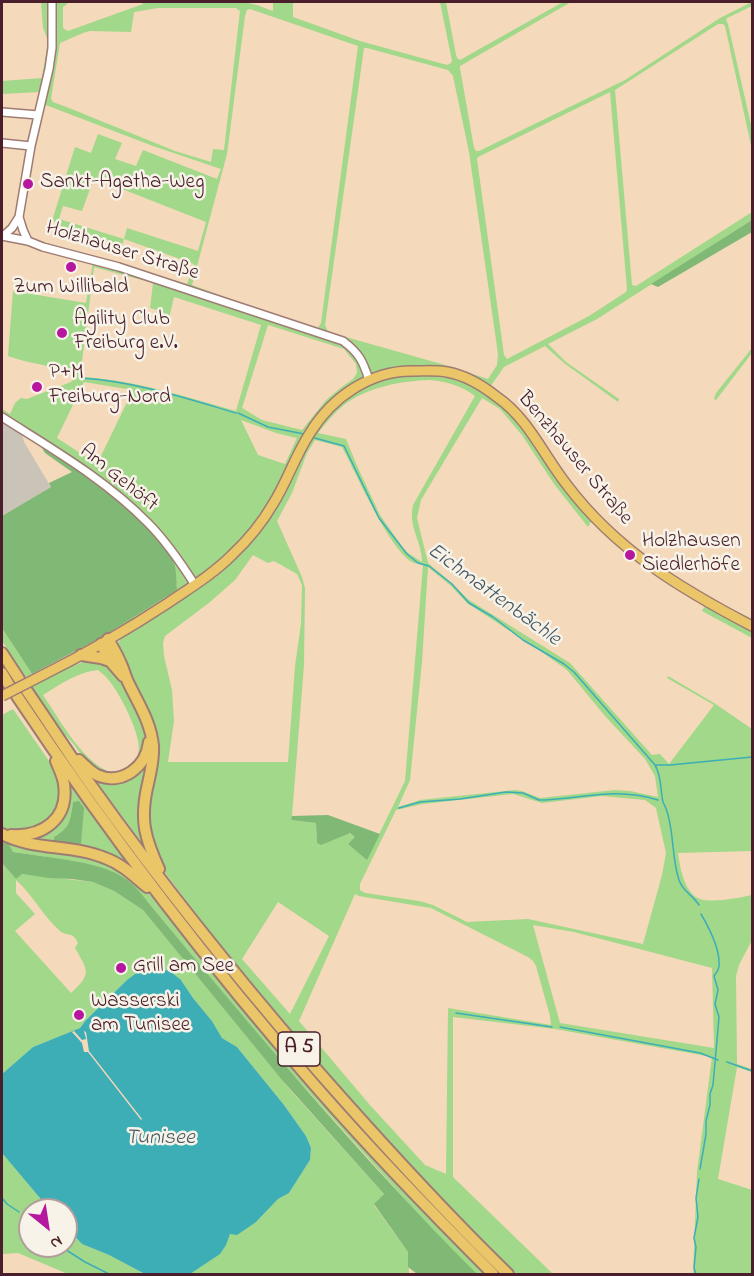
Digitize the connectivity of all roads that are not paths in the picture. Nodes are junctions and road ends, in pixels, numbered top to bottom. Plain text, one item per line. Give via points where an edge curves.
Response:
1 (52, 2) edge
2 (2, 112) edge
3 (38, 115) junction
4 (2, 143) edge
5 (31, 146) junction
6 (19, 217) junction
7 (2, 236) edge
8 (28, 241) junction
9 (369, 380) junction
10 (2, 417) edge
11 (195, 585) junction
12 (753, 626) edge
13 (105, 642) junction
14 (2, 653) edge
15 (81, 655) junction
16 (110, 661) junction
17 (2, 673) edge
18 (127, 681) junction
19 (2, 696) edge
20 (150, 733) junction
21 (64, 745) junction
22 (51, 747) junction
23 (2, 834) edge
24 (168, 888) junction
25 (168, 908) junction
26 (493, 1275) edge
27 (508, 1275) edge

1 - 3 street, Holzhauser Straße via 52,48
2 - 3 street
3 - 5 street, Holzhauser Straße
4 - 5 street
5 - 6 street, Holzhauser Straße
6 - 7 street
6 - 8 street, Holzhauser Straße
7 - 8 street
8 - 9 street, Holzhauser Straße via 343,341 364,363
9 - 11 main road, Benzhauser Straße via 327,411 308,436 257,528
9 - 12 main road, Benzhauser Straße via 408,370 449,372 499,398 527,427 567,485 615,538 673,582
10 - 11 street, Am Gehöft via 71,461 128,505 179,559
11 - 13 main road, Benzhauser Straße
13 - 15 main road, Benzhauser Straße
13 - 16 highway
13 - 18 highway via 121,663
14 - 17 highway via 14,682
15 - 16 highway
15 - 19 main road, Benzhauser Straße, bridge
16 - 18 highway
18 - 20 highway
20 - 21 highway, A 5 via 142,762 134,771 119,777 95,773
20 - 24 highway via 153,756 144,820 150,850
21 - 22 highway, A 5 via 22,694
21 - 24 highway, A 5
22 - 23 highway via 64,790 56,818 32,834
22 - 25 highway, A 5
23 - 25 highway, A 5 via 20,842 107,858 128,871
24 - 27 highway, A 5 via 342,1099
25 - 26 highway, A 5 via 318,1089

